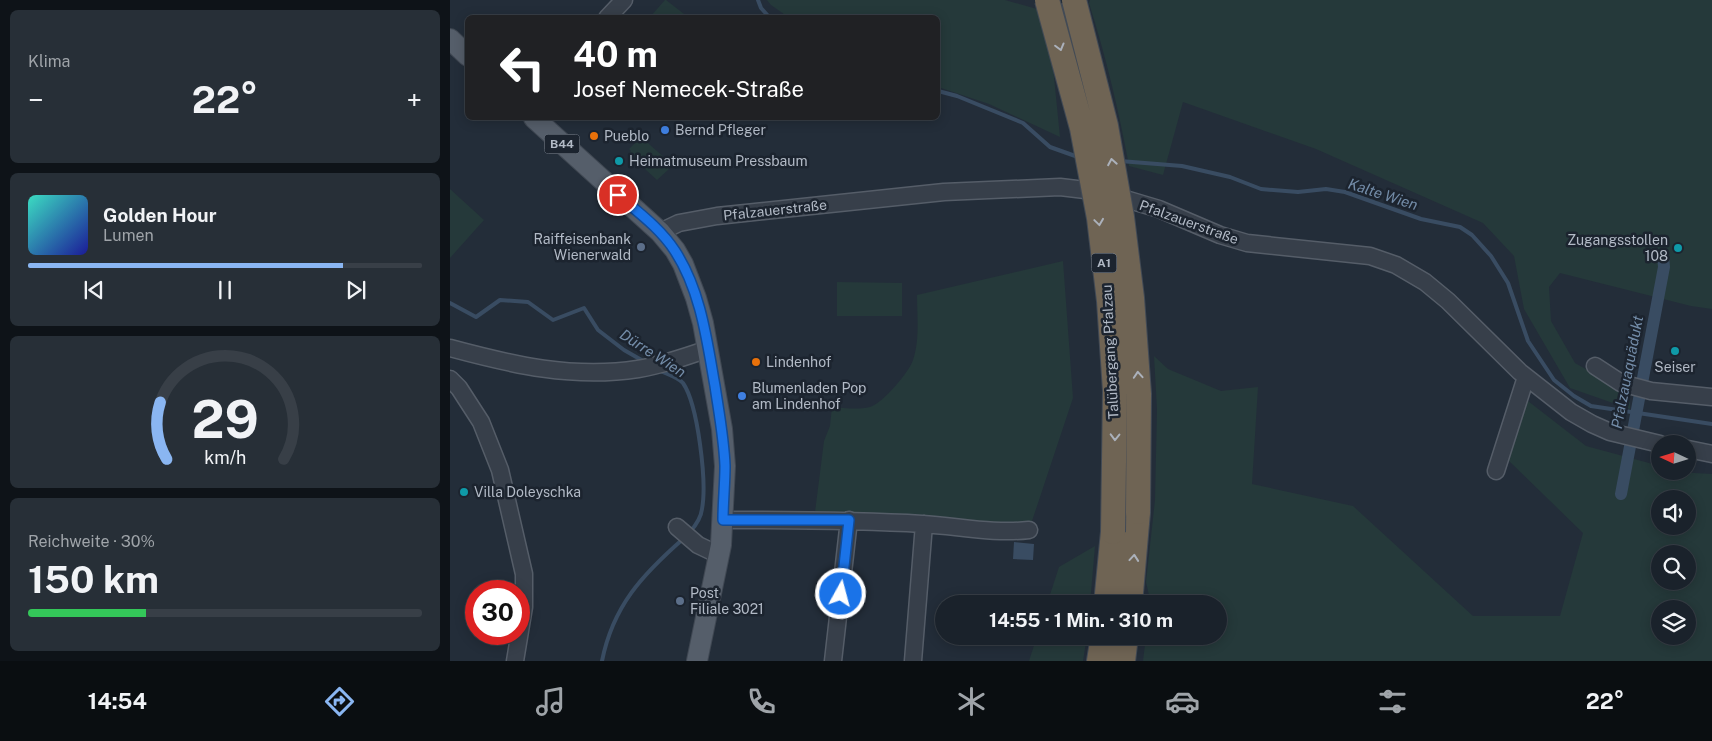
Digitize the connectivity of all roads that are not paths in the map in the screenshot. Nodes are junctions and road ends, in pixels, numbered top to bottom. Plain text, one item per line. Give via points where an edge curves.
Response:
1 (624, 0) edge
2 (1047, 0) edge
3 (1074, 0) edge
4 (610, 15) edge
5 (450, 39) edge
6 (465, 53) edge
7 (536, 120) edge
8 (660, 232) junction
9 (450, 348) edge
10 (708, 349) junction
11 (1596, 366) dead end
12 (1526, 377) junction
13 (450, 379) edge
14 (1712, 397) edge
15 (1651, 442) edge
16 (1696, 451) edge
17 (1712, 454) edge
18 (1496, 471) dead end
19 (723, 520) junction
20 (849, 520) junction
21 (924, 524) junction
22 (677, 527) dead end
23 (1029, 530) dead end
24 (719, 555) junction
25 (1107, 595) edge
26 (1131, 595) edge
27 (1102, 645) edge
28 (1125, 645) edge
29 (515, 661) edge
30 (698, 661) edge
31 (832, 661) edge
32 (913, 661) edge
33 (1099, 661) edge
34 (1123, 661) edge

1 - 4 street
2 -> 25 highway, Talübergang Pfalzau / A1, bridge via 1082,128 1099,218 1109,301 1115,391 1113,532
26 -> 3 highway, Talübergang Pfalzau / A1, bridge via 1138,512 1139,394 1132,298 1106,126
5 - 6 main road
7 - 8 main road, B44
8 - 10 main road, B44 via 683,264 701,314
8 - 12 street, Pfalzauerstraße via 679,223 717,216 944,192 1060,187 1102,192 1158,209 1247,243 1370,256 1396,265 1425,282 1448,301
9 - 10 street via 496,361 579,372 638,369
10 - 19 main road, B44 via 722,429 725,466
11 - 14 street via 1621,383 1651,391
12 - 15 street, Pfalzauerstraße via 1592,424
12 - 18 street
13 - 29 street via 481,422 500,470 524,574 524,606
16 - 17 street
19 - 20 street
19 - 24 main road, B44
20 - 21 street
20 - 31 street
21 - 23 street via 1008,533
21 - 32 street
22 - 24 street via 698,545
24 - 30 main road, B44
27 - 33 highway
28 - 34 highway

